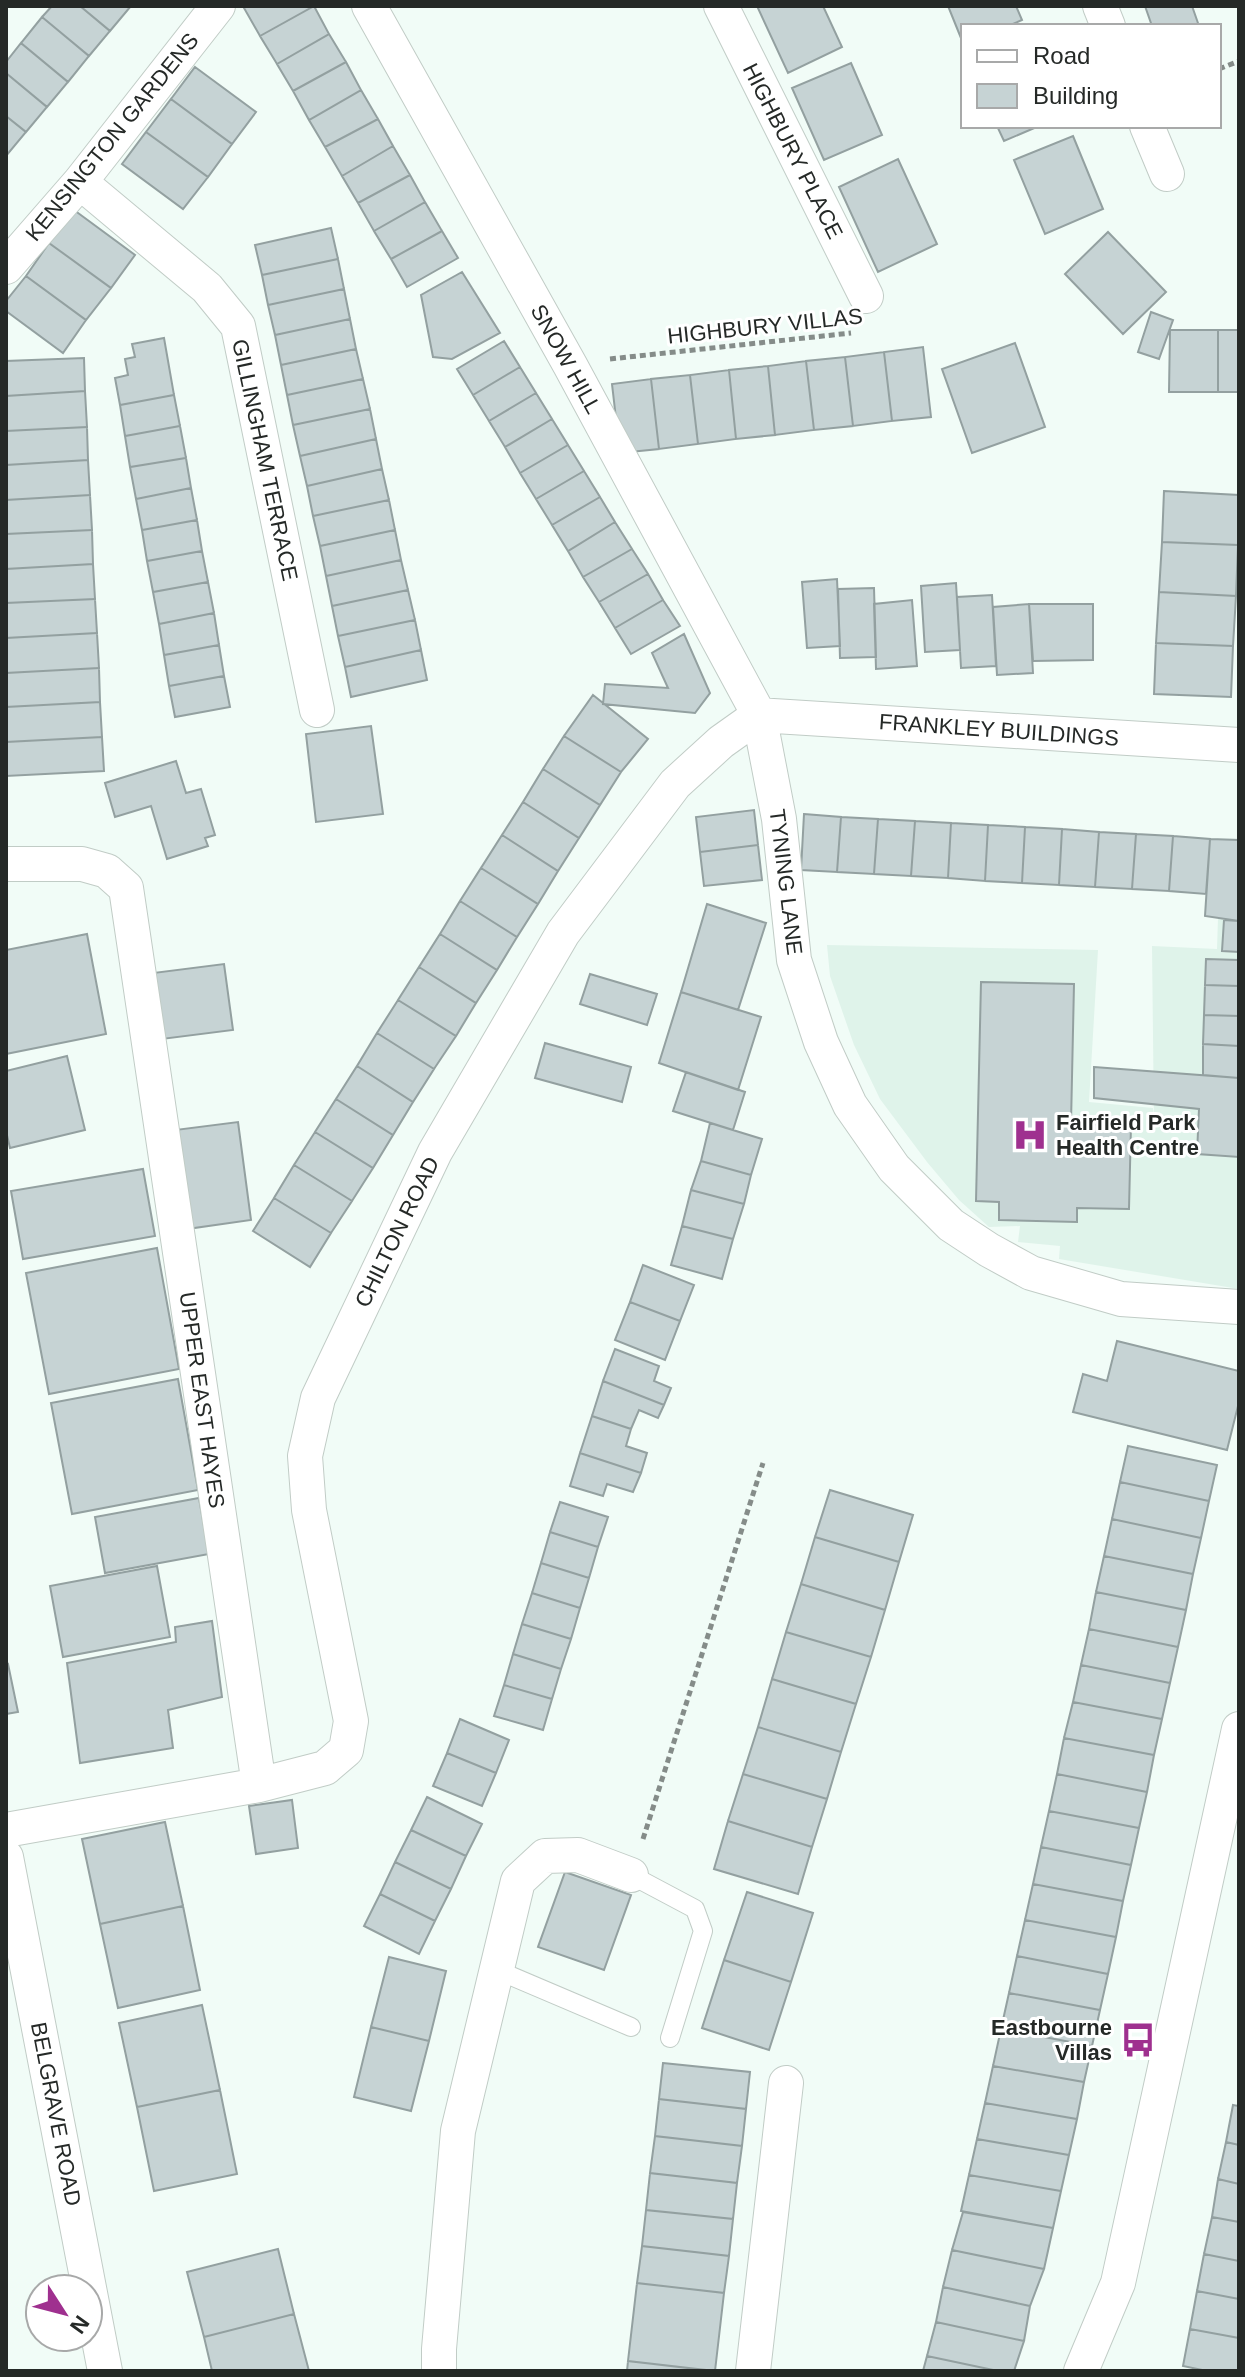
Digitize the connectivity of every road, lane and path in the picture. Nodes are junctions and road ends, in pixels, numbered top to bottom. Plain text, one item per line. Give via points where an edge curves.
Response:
1 (218, 6) edge
2 (369, 6) edge
3 (721, 6) edge
4 (1148, 128) edge
5 (1167, 174) dead end
6 (80, 182) junction
7 (6, 267) edge
8 (866, 296) dead end
9 (863, 332) dead end
10 (644, 354) dead end
11 (317, 710) dead end
12 (759, 715) junction
13 (1239, 745) edge
14 (6, 864) edge
15 (1239, 1307) edge
16 (763, 1463) dead end
17 (1239, 1729) edge
18 (259, 1785) junction
19 (6, 1830) edge
20 (6, 1857) edge
21 (631, 1875) junction
22 (497, 1970) junction
23 (631, 2027) dead end
24 (670, 2038) dead end
25 (786, 2083) dead end
26 (105, 2371) edge
27 (439, 2371) edge
28 (753, 2371) edge
29 (1081, 2371) edge

1 - 6 street, KENSINGTON GARDENS
2 - 12 street, SNOW HILL
3 - 8 street, HIGHBURY PLACE
4 - 5 street
6 - 7 street, KENSINGTON GARDENS
6 - 11 street, GILLINGHAM TERRACE via 207,288 238,326
9 - 10 path, HIGHBURY VILLAS
12 - 13 street, FRANKLEY BUILDINGS
12 - 15 street, TYNING LANE via 779,819 794,960 821,1042 850,1105 894,1168 951,1225 1031,1273 1121,1299
12 - 18 street, CHILTON ROAD via 675,784 563,933 435,1152 318,1398 305,1456 309,1510 351,1721 346,1750 325,1768
14 - 18 street, UPPER EAST HAYES via 82,864 107,871 126,888
16 - 21 path
17 - 29 street via 1118,2283
18 - 19 street
20 - 26 street, BELGRAVE ROAD
21 - 22 street via 578,1855 545,1856 518,1881
21 - 24 lane via 695,1909 703,1931
22 - 23 lane
22 - 27 street via 458,2131
25 - 28 street

